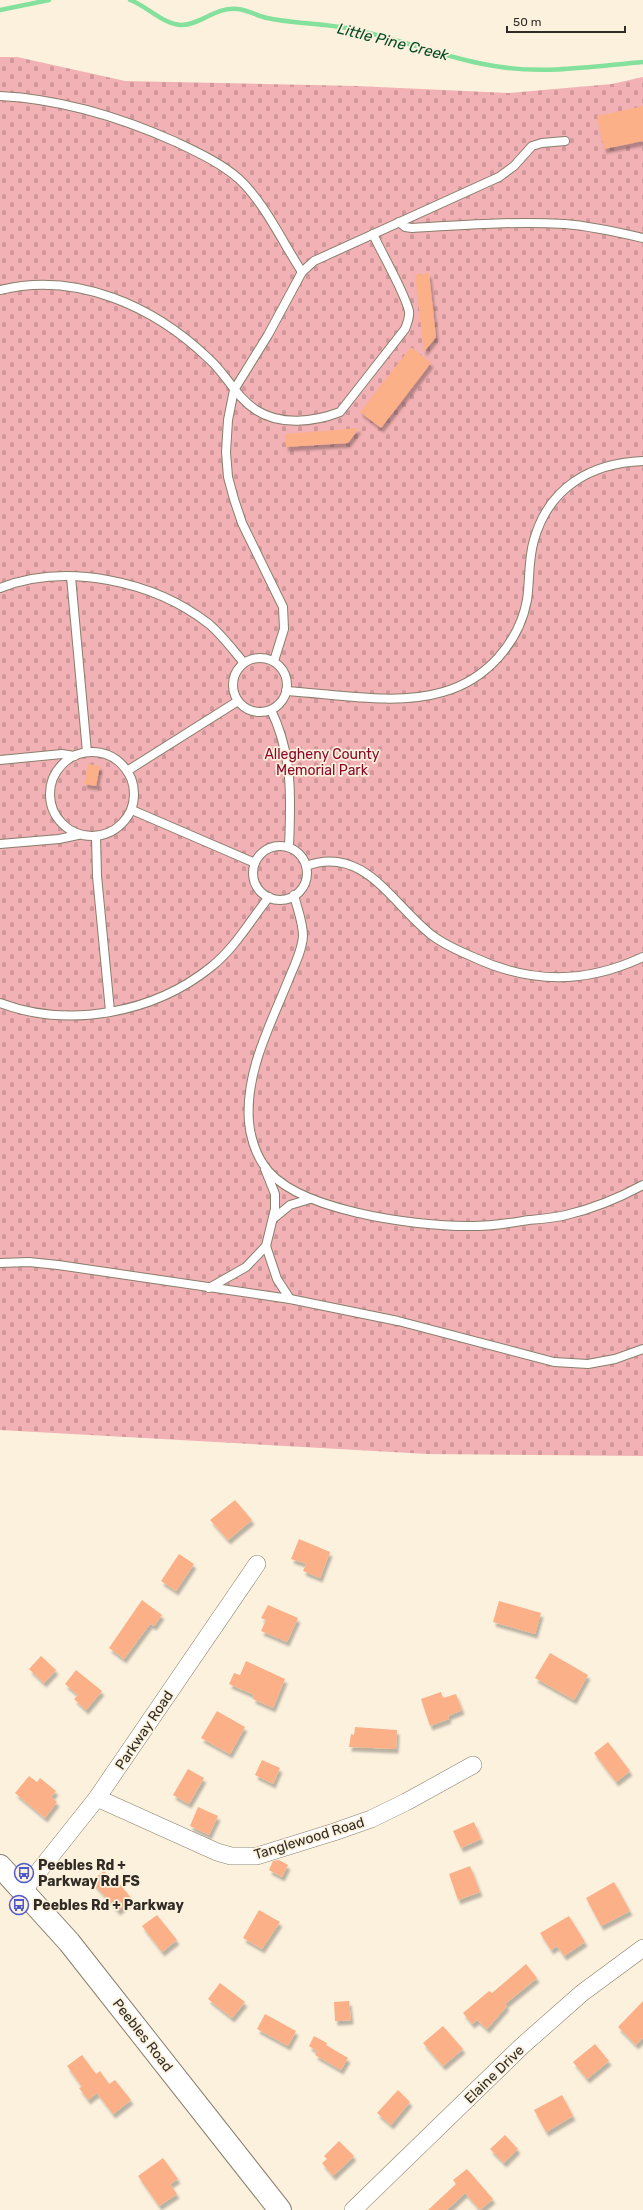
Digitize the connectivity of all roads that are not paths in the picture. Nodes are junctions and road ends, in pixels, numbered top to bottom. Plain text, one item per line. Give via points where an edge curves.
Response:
1 (0, 96) edge
2 (565, 141) dead end
3 (399, 222) junction
4 (373, 234) junction
5 (643, 238) edge
6 (302, 272) junction
7 (0, 290) edge
8 (234, 390) junction
9 (643, 461) edge
10 (71, 577) junction
11 (0, 588) edge
12 (274, 661) junction
13 (244, 663) junction
14 (286, 691) junction
15 (238, 701) junction
16 (271, 710) junction
17 (88, 752) junction
18 (74, 756) junction
19 (0, 760) edge
20 (128, 771) junction
21 (132, 810) junction
22 (78, 834) junction
23 (96, 837) junction
24 (0, 844) edge
25 (289, 847) junction
26 (255, 863) junction
27 (306, 866) junction
28 (294, 895) junction
29 (269, 897) junction
30 (643, 957) edge
31 (0, 1003) edge
32 (110, 1011) junction
33 (263, 1165) junction
34 (643, 1185) edge
35 (310, 1199) junction
36 (273, 1220) junction
37 (266, 1246) junction
38 (0, 1264) edge
39 (209, 1288) junction
40 (290, 1299) junction
41 (643, 1349) edge
42 (257, 1564) dead end
43 (473, 1765) dead end
44 (97, 1798) junction
45 (0, 1866) edge
46 (23, 1891) junction
47 (643, 1948) edge
48 (280, 2210) edge
49 (353, 2210) edge

1 - 6 lane via 40,100 113,117 150,130 214,162 239,179 249,190
2 - 3 lane via 532,146 499,178
3 - 4 lane
3 - 5 lane via 412,228 502,223 564,224
4 - 6 lane via 324,255
4 - 8 lane via 409,311 409,319 405,329 340,412 327,417 286,420 256,410
6 - 8 lane via 268,336
7 - 8 lane via 38,284 59,284 89,289 116,299 159,320 198,348 224,374
8 - 12 lane via 228,420 228,477 242,524 283,607 284,629
9 - 14 lane via 604,466 586,473 572,482 549,507 534,540 527,600 521,620 513,639 484,671 444,692 406,698
10 - 11 lane via 37,579
10 - 13 lane via 124,583 165,598 209,624
10 - 17 lane
12 - 13 lane via 262,657
12 - 14 lane via 285,674
13 - 15 lane via 236,672 233,683
14 - 16 lane via 281,702
15 - 16 lane via 256,712
15 - 20 lane
16 - 25 lane via 281,731 290,775
17 - 18 lane
17 - 20 lane via 107,754 118,760
18 - 19 lane via 62,754
18 - 22 lane via 62,764 55,774 50,798 52,809 60,822
20 - 21 lane via 135,796
21 - 23 lane via 119,827 108,834
21 - 26 lane
22 - 23 lane
22 - 24 lane via 59,839
23 - 32 lane via 97,876
25 - 26 lane via 267,849
25 - 27 lane via 302,856
26 - 29 lane via 255,882 261,892
27 - 28 lane via 305,882
27 - 30 lane via 320,861 359,868 383,887 412,918 449,946 492,966 519,974 569,978 596,974
28 - 29 lane via 284,899
28 - 33 lane via 302,926 301,949 259,1052 249,1087 249,1124 253,1144
29 - 32 lane via 243,934 211,968 158,998 133,1007
31 - 32 lane via 55,1015 81,1016
33 - 35 lane via 282,1182
33 - 36 lane via 275,1194
34 - 35 lane via 601,1204 565,1215 493,1225 467,1226 380,1217
35 - 36 lane via 290,1205
36 - 37 lane
37 - 39 lane via 246,1267
37 - 40 lane via 277,1279
38 - 39 lane via 29,1262 58,1265
39 - 40 lane
40 - 41 lane via 398,1321 554,1362 588,1364 615,1359
42 - 44 street, Parkway Road
43 - 44 street, Tanglewood Road via 371,1819 257,1856 231,1856 217,1852
44 - 46 street, Parkway Road
45 - 46 main road, Peebles Road
46 - 48 main road, Peebles Road via 69,1942
47 - 49 street, Elaine Drive via 582,1994 522,2046

